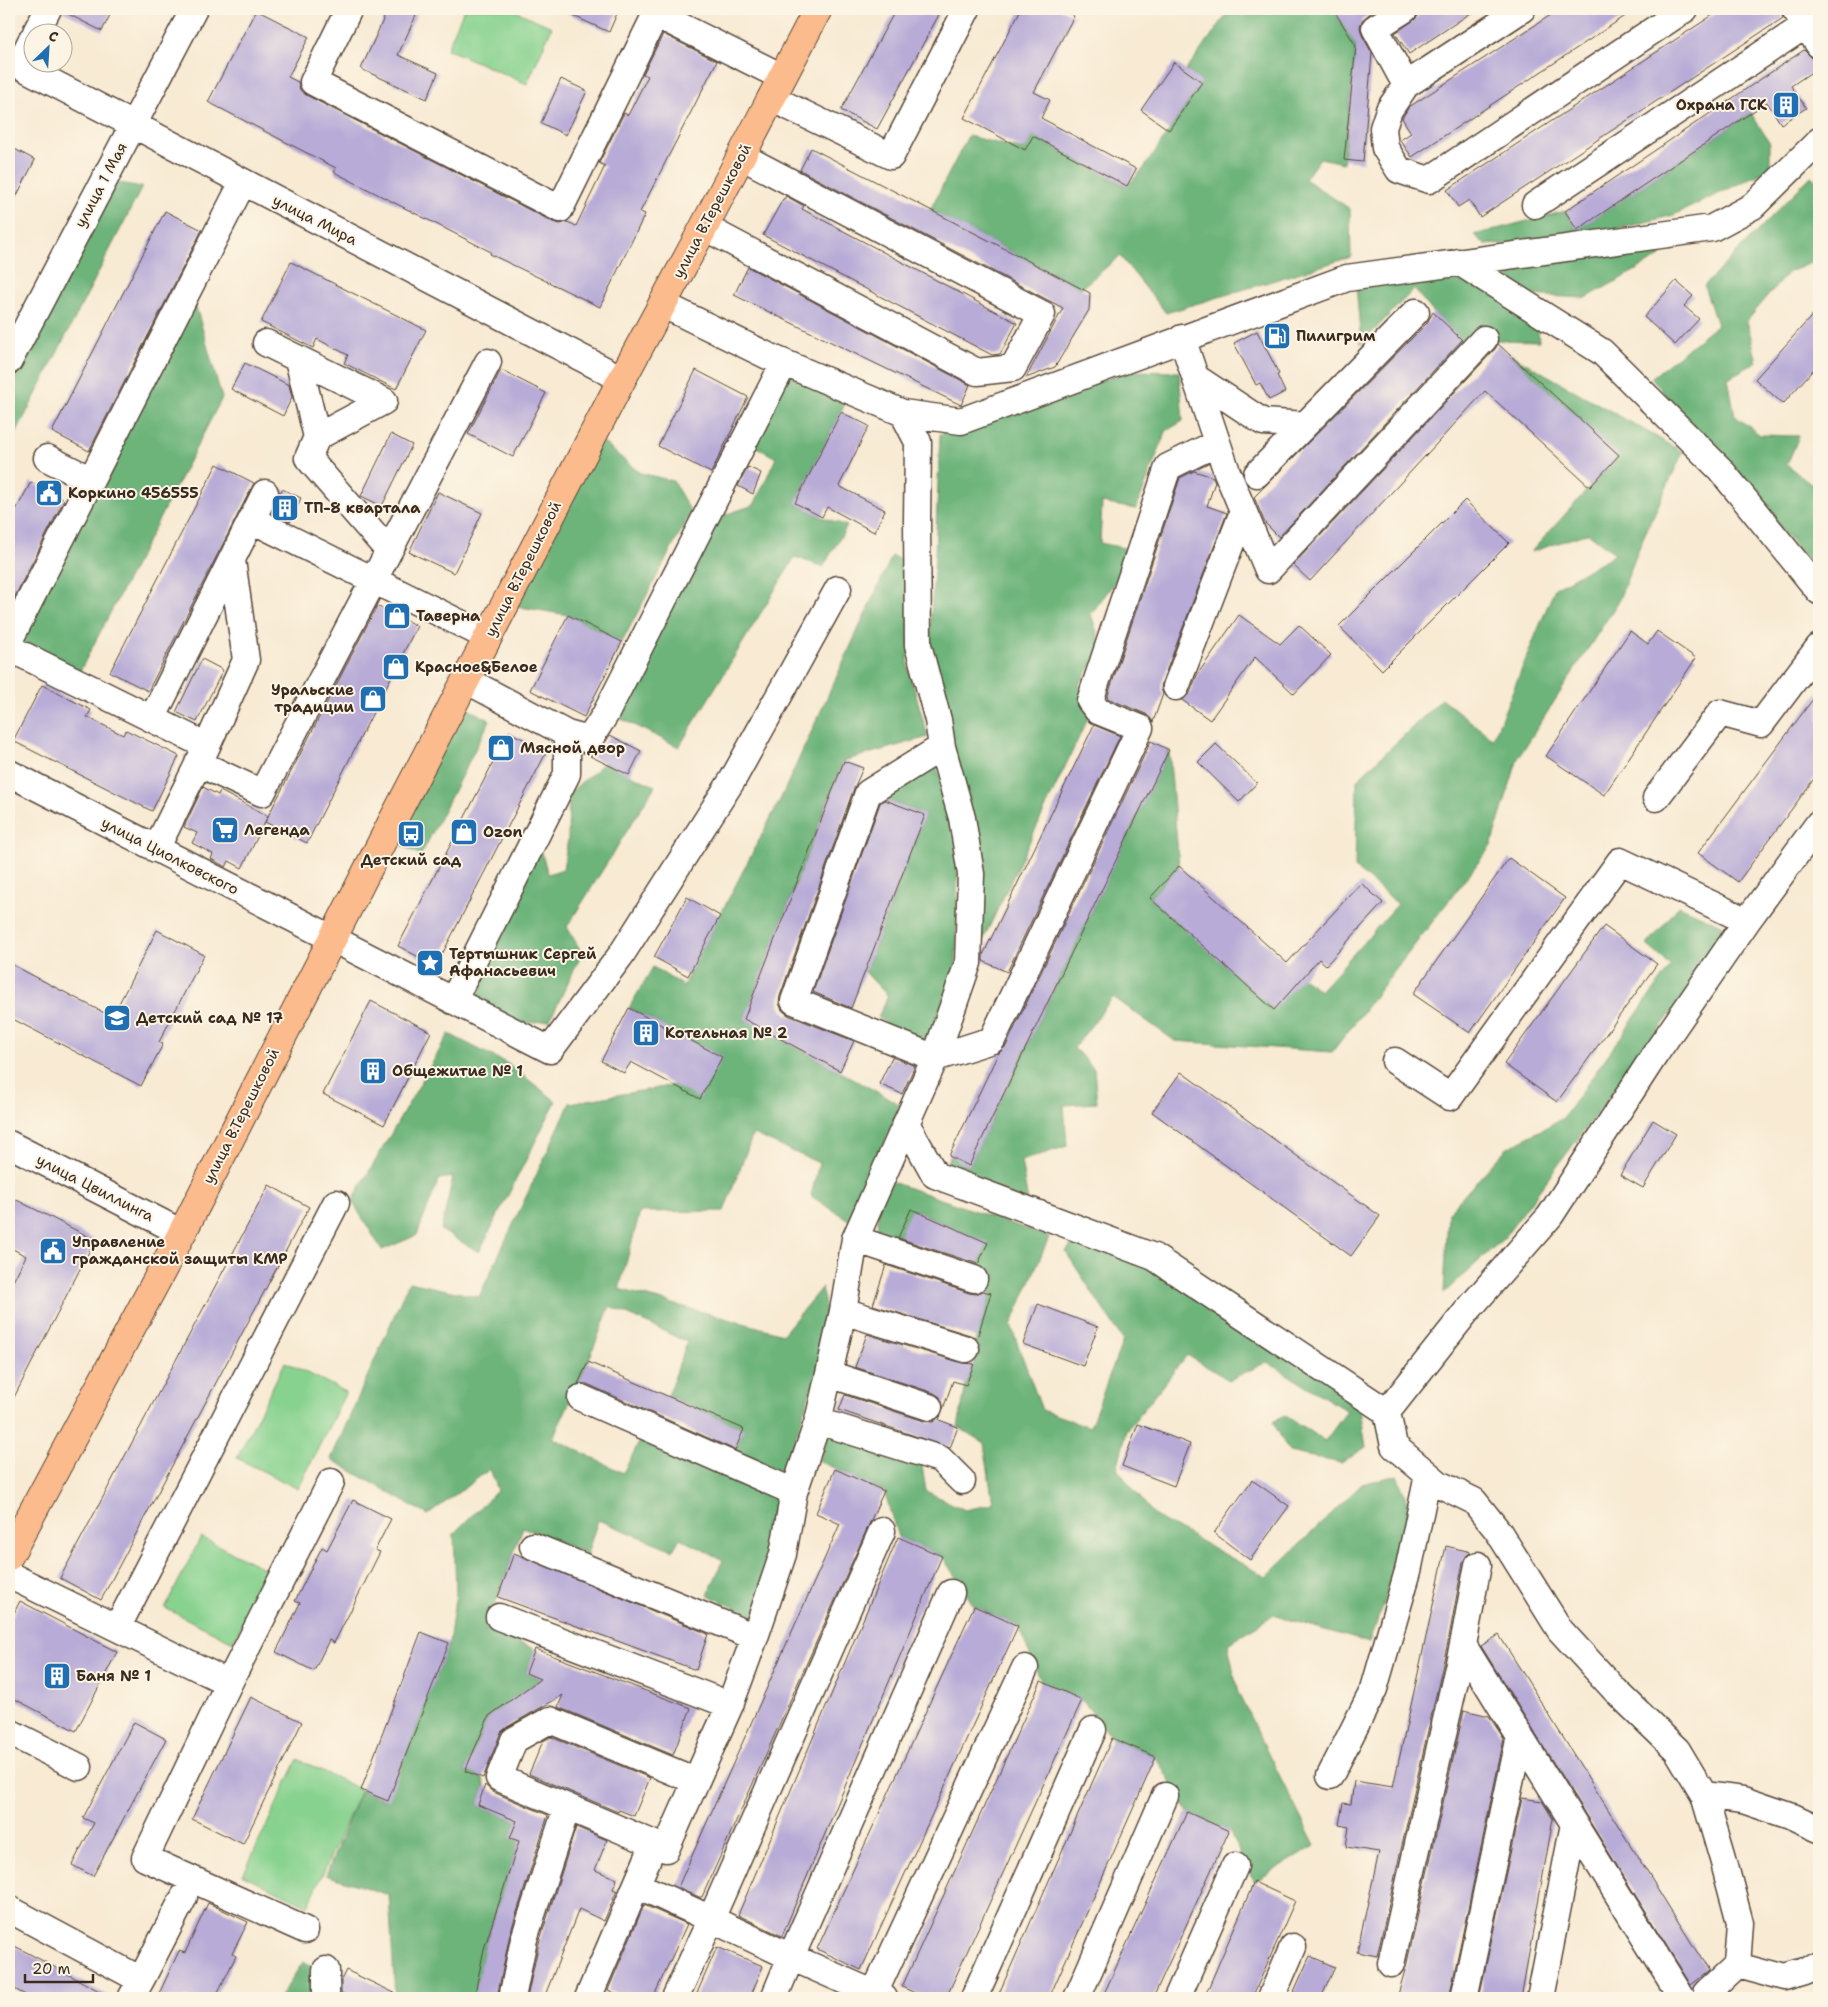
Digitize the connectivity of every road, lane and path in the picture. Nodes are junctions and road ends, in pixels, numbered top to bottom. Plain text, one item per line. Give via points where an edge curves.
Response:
1 (48, 9) edge
2 (194, 9) edge
3 (349, 9) edge
4 (818, 9) edge
5 (967, 9) edge
6 (1404, 9) edge
7 (1522, 9) edge
8 (1684, 9) edge
9 (666, 13) edge
10 (41, 22) edge
11 (1807, 26) edge
12 (22, 52) edge
13 (14, 62) edge
14 (1406, 85) junction
15 (777, 88) junction
16 (132, 125) junction
17 (1819, 141) edge
18 (741, 156) junction
19 (243, 182) junction
20 (1535, 205) dead end
21 (704, 228) junction
22 (1459, 262) junction
23 (662, 304) junction
24 (1416, 312) dead end
25 (1182, 338) junction
26 (1484, 339) dead end
27 (266, 343) dead end
28 (298, 359) junction
29 (9, 361) edge
30 (488, 362) dead end
31 (784, 363) junction
32 (1195, 377) junction
33 (622, 380) junction
34 (903, 413) junction
35 (1305, 425) junction
36 (317, 438) junction
37 (1217, 442) junction
38 (47, 458) dead end
39 (1257, 474) dead end
40 (91, 480) junction
41 (265, 493) dead end
42 (1243, 512) junction
43 (252, 520) junction
44 (388, 550) junction
45 (232, 560) junction
46 (373, 579) junction
47 (838, 588) dead end
48 (1819, 591) edge
49 (488, 637) junction
50 (9, 641) edge
51 (1819, 647) edge
52 (9, 648) edge
53 (466, 680) junction
54 (1176, 687) dead end
55 (152, 719) junction
56 (567, 734) junction
57 (942, 747) junction
58 (203, 754) junction
59 (9, 773) edge
60 (1656, 798) dead end
61 (1819, 823) edge
62 (156, 849) junction
63 (1747, 921) junction
64 (331, 939) junction
65 (453, 1001) junction
66 (935, 1058) junction
67 (1395, 1061) dead end
68 (906, 1123) junction
69 (9, 1144) edge
70 (336, 1203) dead end
71 (182, 1232) junction
72 (855, 1239) junction
73 (974, 1280) dead end
74 (843, 1311) junction
75 (966, 1349) dead end
76 (829, 1374) junction
77 (580, 1398) dead end
78 (929, 1407) dead end
79 (1387, 1412) junction
80 (818, 1421) junction
81 (1428, 1475) junction
82 (962, 1481) dead end
83 (331, 1482) dead end
84 (794, 1492) junction
85 (882, 1531) dead end
86 (533, 1546) dead end
87 (9, 1556) edge
88 (1478, 1565) dead end
89 (9, 1575) edge
90 (951, 1593) dead end
91 (499, 1617) dead end
92 (117, 1628) junction
93 (755, 1637) junction
94 (1463, 1645) junction
95 (1025, 1668) dead end
96 (229, 1683) junction
97 (730, 1705) junction
98 (1094, 1730) dead end
99 (9, 1732) edge
100 (1520, 1736) junction
101 (79, 1767) dead end
102 (1330, 1776) dead end
103 (696, 1781) junction
104 (1165, 1796) dead end
105 (1704, 1796) junction
106 (567, 1807) junction
107 (1574, 1824) junction
108 (1819, 1829) edge
109 (654, 1844) junction
110 (1235, 1866) dead end
111 (637, 1885) junction
112 (184, 1897) dead end
113 (9, 1909) edge
114 (711, 1919) junction
115 (305, 1930) dead end
116 (1293, 1947) dead end
117 (791, 1957) junction
118 (1819, 1963) edge
119 (1391, 1964) dead end
120 (1737, 1965) junction
121 (326, 1970) dead end
122 (136, 1989) edge
123 (876, 1997) edge
124 (1696, 1997) edge
125 (326, 1998) edge
126 (512, 1998) edge
127 (588, 1998) edge
128 (675, 1998) edge
129 (774, 1998) edge
130 (974, 1998) edge
131 (1077, 1998) edge
132 (1177, 1998) edge
133 (1271, 1998) edge
134 (1464, 1998) edge
135 (1540, 1998) edge

1 - 10 street
2 - 16 street, улица 1 Мая
3 - 9 street via 313,82 560,209 652,22
4 - 15 main road, улица В.Терешковой
5 - 15 street via 891,156
6 - 14 street via 1375,28
7 - 14 street
8 - 14 street via 1429,180 1399,170 1385,148 1382,128 1389,110
9 - 15 street
11 - 20 street
12 - 13 street
13 - 16 street, улица Мира
15 - 18 main road, улица В.Терешковой
16 - 19 street, улица Мира
16 - 29 street, улица 1 Мая
17 - 22 street via 1753,206 1712,228
18 - 21 main road, улица В.Терешковой
18 - 21 street via 1042,314 1013,368 977,372
19 - 33 street, улица Мира
19 - 40 street
21 - 23 main road, улица В.Терешковой
22 - 25 street via 1347,278
22 - 48 street via 1602,352 1720,469
23 - 31 street
23 - 33 main road, улица В.Терешковой
24 - 35 street
25 - 32 street
25 - 34 street via 961,421
26 - 42 street via 1268,570
27 - 28 street
28 - 36 street
28 - 36 street via 384,401
30 - 44 street
31 - 34 street
31 - 56 street via 605,715 589,740
32 - 35 street via 1263,422
32 - 37 street
33 - 49 main road, улица В.Терешковой
34 - 57 street via 918,442 918,645
35 - 39 street
36 - 44 street via 308,458
37 - 42 street
37 - 66 street via 1168,467 1090,701 1098,711 1140,728 992,1040
38 - 40 street
40 - 50 street
41 - 43 street
42 - 54 street
43 - 45 street
43 - 46 street
44 - 46 street
45 - 55 street
45 - 58 street via 246,660
46 - 49 street
46 - 58 street via 262,793
47 - 65 street, улица Циолковского via 733,779 621,955 550,1050
49 - 53 main road, улица В.Терешковой
51 - 60 street via 1761,724 1720,713
52 - 55 street
53 - 56 street
53 - 64 main road, улица В.Терешковой
55 - 58 street
56 - 65 street via 567,774
57 - 66 street via 962,818 971,874 968,963
57 - 66 street via 868,793 794,1001
58 - 62 street
59 - 62 street, улица Циолковского
61 - 63 street
62 - 64 street, улица Циолковского
63 - 67 street via 1620,861 1450,1097
63 - 79 street via 1550,1216 1467,1311
64 - 65 street, улица Циолковского
64 - 71 main road, улица В.Терешковой
66 - 68 street
68 - 72 street
68 - 79 street via 935,1175 1154,1257
69 - 71 street, улица Цвиллинга
70 - 92 street
71 - 87 main road, улица В.Терешковой
72 - 73 street
72 - 74 street
74 - 75 street
74 - 76 street
76 - 78 street
76 - 80 street
77 - 84 street
79 - 81 street via 1394,1446
80 - 82 street via 940,1459
80 - 84 street
81 - 102 street via 1408,1571 1374,1689
81 - 105 street via 1439,1484 1474,1500 1498,1531 1560,1630 1676,1750
83 - 96 street
84 - 93 street via 784,1554
85 - 114 street
86 - 93 street
88 - 94 street
89 - 92 street
90 - 117 street
91 - 97 street
92 - 96 street
93 - 97 street
94 - 100 street
94 - 119 street
95 - 123 street
96 - 115 street via 145,1858
97 - 103 street
98 - 130 street
99 - 101 street
100 - 107 street
100 - 134 street
103 - 106 street via 550,1720 514,1740 499,1778
103 - 109 street via 666,1849
104 - 131 street
105 - 108 street via 1742,1800
105 - 120 street via 1740,1923
106 - 109 street
106 - 126 street via 524,1939
107 - 124 street
107 - 135 street
109 - 111 street
110 - 132 street
111 - 114 street
111 - 127 street
112 - 122 street
113 - 122 street
114 - 117 street
114 - 128 street
116 - 133 street
117 - 123 street
117 - 129 street
118 - 120 street via 1805,1972 1785,1978
120 - 124 street
121 - 125 street

